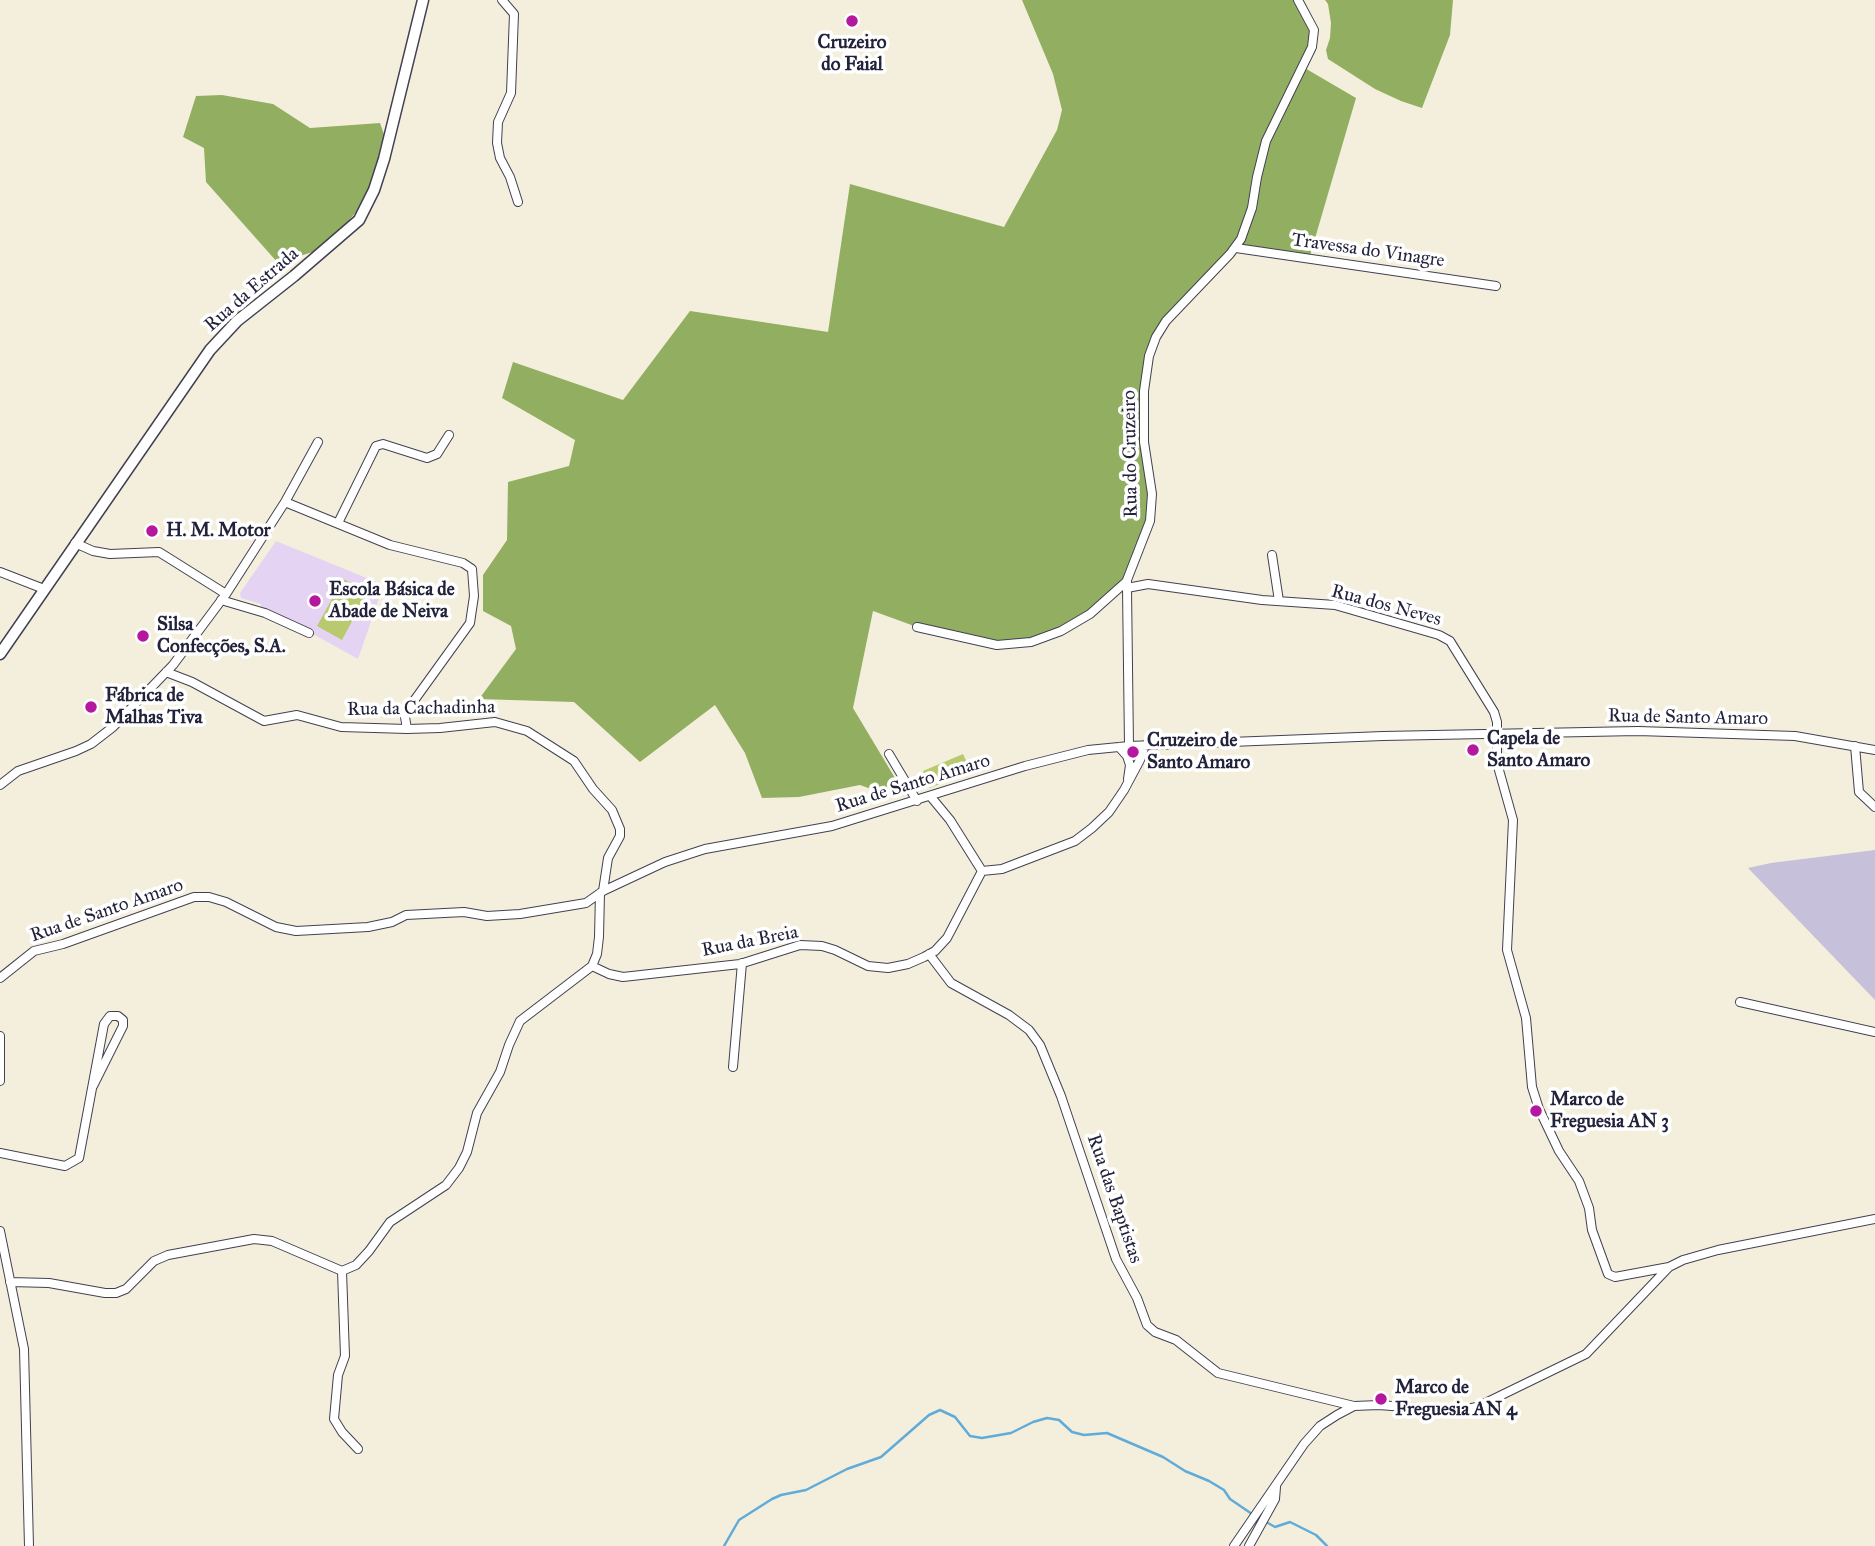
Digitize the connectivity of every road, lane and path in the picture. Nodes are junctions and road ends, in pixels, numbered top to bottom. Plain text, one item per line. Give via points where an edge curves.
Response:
1 (423, 0) edge
2 (502, 0) edge
3 (1298, 0) edge
4 (519, 202) dead end
5 (1236, 248) junction
6 (1496, 286) dead end
7 (449, 435) dead end
8 (318, 442) dead end
9 (285, 502) junction
10 (338, 523) junction
11 (75, 543) junction
12 (1272, 555) dead end
13 (0, 572) edge
14 (1127, 584) junction
15 (44, 589) junction
16 (224, 597) junction
17 (1279, 601) junction
18 (917, 627) dead end
19 (309, 633) dead end
20 (0, 654) edge
21 (166, 673) junction
22 (407, 729) junction
23 (1497, 733) junction
24 (1129, 746) junction
25 (1145, 746) junction
26 (1854, 746) junction
27 (1119, 747) junction
28 (1875, 750) edge
29 (889, 754) dead end
30 (0, 785) edge
31 (1126, 786) junction
32 (931, 797) junction
33 (917, 801) junction
34 (1875, 807) edge
35 (982, 871) junction
36 (602, 892) junction
37 (929, 954) junction
38 (742, 963) junction
39 (592, 966) junction
40 (0, 978) edge
41 (1740, 1002) dead end
42 (1875, 1032) edge
43 (0, 1036) edge
44 (733, 1067) dead end
45 (0, 1082) edge
46 (93, 1086) junction
47 (0, 1153) edge
48 (1875, 1219) edge
49 (0, 1231) edge
50 (1669, 1267) junction
51 (342, 1271) junction
52 (11, 1286) junction
53 (0, 1290) edge
54 (1354, 1406) junction
55 (358, 1449) dead end
56 (1276, 1484) junction
57 (29, 1546) edge
58 (1234, 1546) edge
59 (1249, 1546) edge

1 - 11 main road, Rua da Estrada via 384,159 359,220 218,341
2 - 4 street via 514,14 511,93 498,122 497,143
3 - 5 street, Rua do Cruzeiro via 1314,30 1312,47 1266,141 1252,208
5 - 6 street, Travessa do Vinagre
5 - 14 street, Rua do Cruzeiro via 1166,321 1149,356 1144,442 1152,494 1150,521
7 - 10 street via 437,454 427,458 383,444 376,446
8 - 9 street
9 - 10 street
9 - 16 street
10 - 22 street via 390,545 472,569 470,623 408,709
11 - 15 main road, Rua da Estrada
11 - 16 street via 110,554 159,552
12 - 17 street
13 - 15 street
14 - 17 street, Rua dos Neves
14 - 18 street via 1090,614 1031,642 997,645
14 - 24 street, Rua do Cruzeiro
15 - 20 main road, Rua da Estrada
16 - 19 street
16 - 21 street
17 - 23 street, Rua dos Neves via 1335,605 1450,641 1494,712
21 - 22 street, Rua da Cachadinha via 264,720 297,715 341,727
21 - 30 street via 91,744 18,771
22 - 36 street, Rua da Cachadinha via 495,722 512,725 574,761 612,810 620,829 608,858
23 - 25 street, Rua de Santo Amaro
23 - 26 street, Rua de Santo Amaro via 1714,733 1795,736
23 - 50 street, Rua dos Neves via 1497,764 1513,820 1507,950 1526,1018 1532,1087 1539,1109 1579,1181 1608,1274 1615,1277
24 - 25 street, Rua de Santo Amaro
24 - 27 street, Rua de Santo Amaro
25 - 31 street
26 - 28 street, Rua de Santo Amaro
26 - 34 street via 1858,792
27 - 31 street via 1130,765
27 - 32 street, Rua de Santo Amaro via 1050,759
29 - 33 street
31 - 35 street via 1109,812 1075,841 1002,869
32 - 33 street, Rua de Santo Amaro
32 - 35 street
33 - 36 street, Rua de Santo Amaro via 832,826 705,849
35 - 37 street, Rua da Breia via 947,938
36 - 39 street, Rua da Cachadinha
36 - 40 street, Rua de Santo Amaro via 586,903 520,914 432,913 406,915 368,927 296,931 226,902 194,897 34,951
37 - 38 street, Rua da Breia via 888,968 868,966 822,946 800,946
37 - 54 street, Rua das Baptistas via 951,983 1009,1015 1040,1045 1116,1259 1147,1325 1218,1373
38 - 39 street, Rua da Breia via 623,977
38 - 44 street
39 - 51 street via 520,1021 477,1113 467,1152 446,1185 390,1222 356,1265
41 - 42 street
43 - 45 street
46 - 46 street via 104,1024 110,1016 118,1016 123,1026
46 - 47 street via 83,1144 73,1163 65,1166
48 - 50 street via 1718,1250
49 - 52 street
50 - 54 street via 1586,1354 1489,1402 1455,1411
51 - 52 street via 272,1241 254,1239 168,1255 116,1293 49,1283
51 - 55 street via 345,1356 338,1375 334,1419
52 - 53 street
52 - 57 street via 27,1379
54 - 56 street via 1320,1426
56 - 58 street
56 - 59 street via 1275,1499

